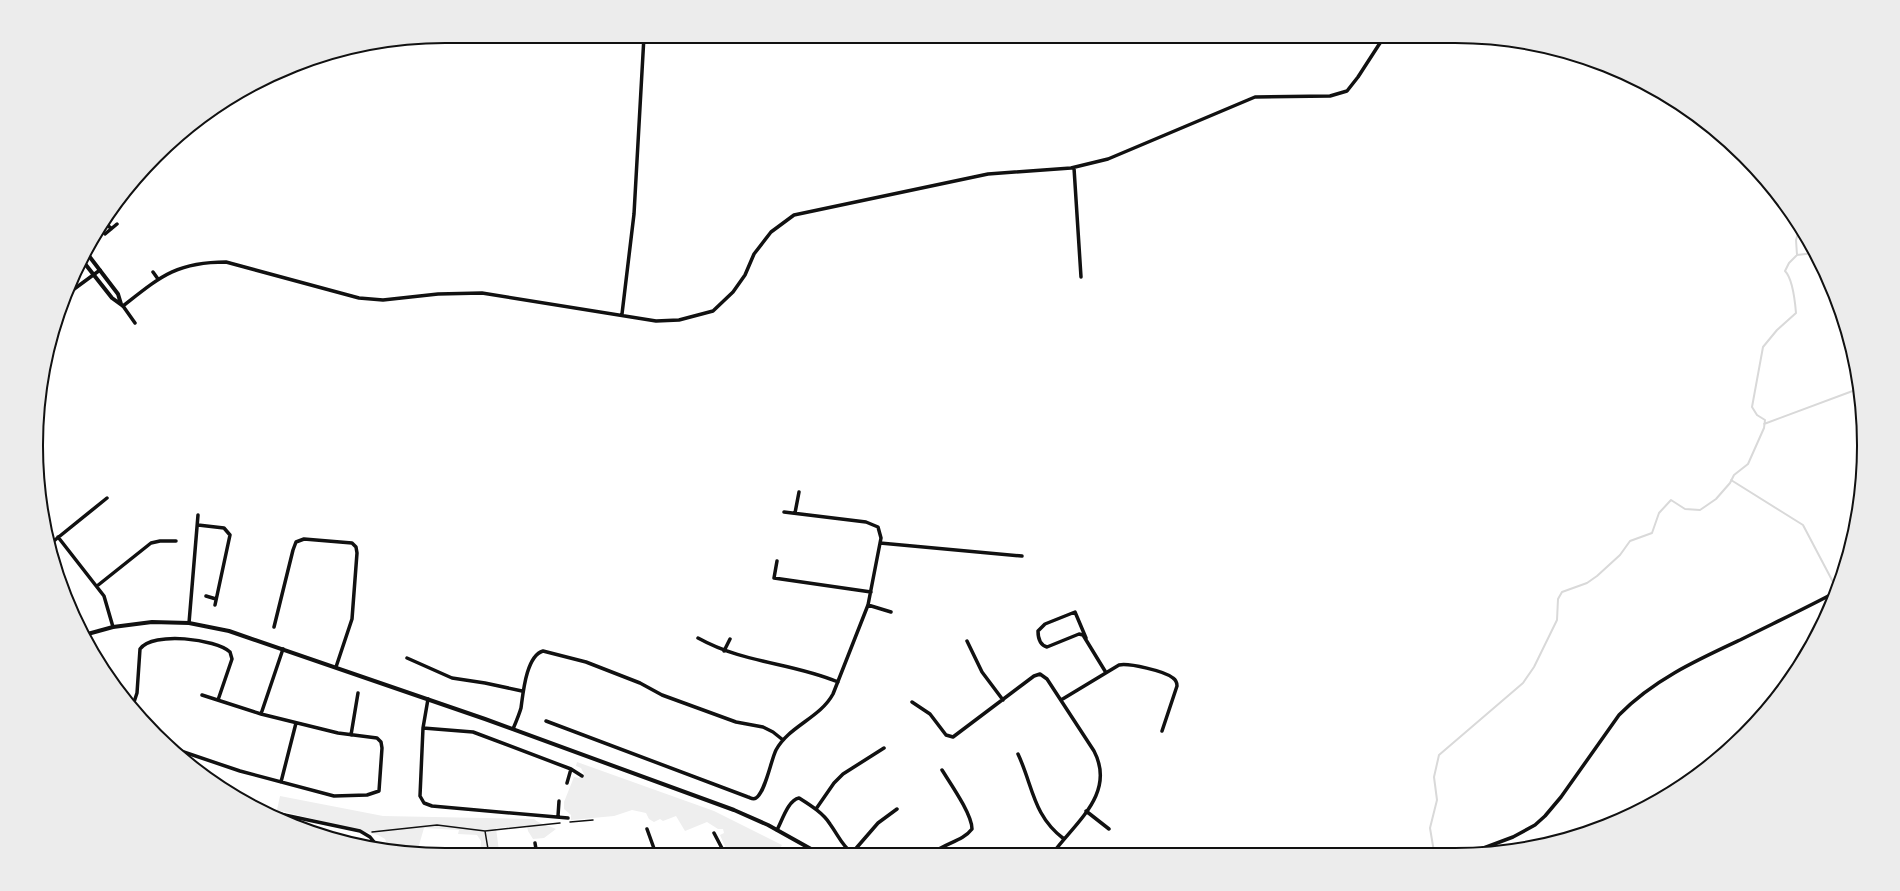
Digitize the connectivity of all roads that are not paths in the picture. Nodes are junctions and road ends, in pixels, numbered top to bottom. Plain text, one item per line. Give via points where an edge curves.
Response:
1 (644, 43) edge
2 (1380, 43) edge
3 (1074, 168) junction
4 (117, 224) dead end
5 (109, 226) edge
6 (111, 229) junction
7 (105, 234) dead end
8 (90, 257) edge
9 (86, 265) edge
10 (100, 270) junction
11 (153, 272) dead end
12 (94, 275) junction
13 (1081, 277) dead end
14 (158, 280) junction
15 (75, 288) edge
16 (122, 305) junction
17 (622, 314) junction
18 (135, 323) dead end
19 (799, 492) dead end
20 (107, 498) dead end
21 (784, 512) dead end
22 (795, 513) junction
23 (198, 515) dead end
24 (198, 525) junction
25 (58, 537) junction
26 (55, 540) edge
27 (176, 541) dead end
28 (880, 543) junction
29 (1022, 556) dead end
30 (777, 561) dead end
31 (97, 586) junction
32 (871, 592) junction
33 (206, 596) dead end
34 (1828, 596) edge
35 (216, 599) junction
36 (215, 605) dead end
37 (868, 605) junction
38 (891, 612) dead end
39 (190, 623) junction
40 (113, 627) junction
41 (274, 627) dead end
42 (90, 633) edge
43 (698, 638) dead end
44 (1086, 638) junction
45 (730, 639) dead end
46 (967, 641) dead end
47 (283, 649) junction
48 (724, 651) junction
49 (407, 658) dead end
50 (336, 667) junction
51 (1105, 671) junction
52 (838, 682) junction
53 (522, 691) junction
54 (358, 692) dead end
55 (202, 695) dead end
56 (428, 699) junction
57 (218, 700) junction
58 (1003, 700) junction
59 (1061, 700) junction
60 (134, 701) edge
61 (912, 702) dead end
62 (261, 714) junction
63 (546, 721) dead end
64 (296, 723) junction
65 (423, 728) junction
66 (513, 729) junction
67 (1162, 731) dead end
68 (351, 735) junction
69 (783, 740) junction
70 (884, 748) dead end
71 (185, 753) edge
72 (1018, 754) dead end
73 (571, 769) junction
74 (942, 770) dead end
75 (582, 776) dead end
76 (281, 782) junction
77 (567, 784) dead end
78 (559, 801) dead end
79 (816, 809) junction
80 (897, 809) dead end
81 (1086, 811) junction
82 (290, 816) edge
83 (558, 816) junction
84 (568, 818) dead end
85 (647, 829) dead end
86 (1109, 829) dead end
87 (777, 830) junction
88 (714, 833) dead end
89 (1064, 839) junction
90 (375, 841) edge
91 (535, 843) dead end
92 (1488, 846) edge
93 (536, 848) edge
94 (654, 848) edge
95 (722, 848) edge
96 (807, 848) edge
97 (847, 848) edge
98 (857, 848) edge
99 (941, 848) edge
100 (1057, 848) edge

1 - 17 street via 634,214
2 - 3 street via 1347,92 1330,96 1255,97 1108,159
3 - 13 street
3 - 17 street via 988,174 794,215 771,232 754,254 745,276 713,311 679,320
4 - 6 street
5 - 6 street
6 - 7 street
8 - 10 street
9 - 12 street
10 - 12 street
10 - 16 street via 118,294
11 - 14 street
12 - 15 street
12 - 16 street via 112,298
14 - 16 street
14 - 17 street via 188,265 226,262 359,298 383,300 438,294 482,293
16 - 18 street
19 - 22 street
20 - 25 street
21 - 22 street
22 - 28 street via 866,522 878,527
23 - 24 street
24 - 35 street via 224,528 230,535
24 - 39 street
25 - 26 street
25 - 31 street
27 - 31 street via 152,543
28 - 29 street
28 - 32 street
30 - 32 street via 774,578
31 - 40 street via 104,596
32 - 37 street
33 - 35 street
34 - 92 street via 1702,658 1655,685 1619,715 1545,816 1535,825 1513,837
35 - 36 street
37 - 38 street
37 - 52 street
39 - 40 street via 152,622
39 - 47 street via 229,630
40 - 42 street
41 - 50 street via 296,542 305,539 352,543 357,553 352,616
43 - 48 street
44 - 44 street via 1079,634 1047,647 1038,638 1038,631 1045,624 1075,612
44 - 51 street
45 - 48 street
46 - 58 street via 982,672
47 - 50 street
47 - 62 street
48 - 52 street via 748,659 816,673
49 - 53 street via 452,678 485,682
50 - 56 street
51 - 59 street
51 - 67 street via 1119,665 1130,664 1174,678 1177,686
52 - 69 street via 825,706
53 - 66 street via 520,709
53 - 69 street via 536,655 545,651 570,660 586,662 640,683 662,695 736,722 763,727
54 - 68 street
55 - 57 street
56 - 65 street
56 - 66 street
57 - 60 street via 232,660 230,652 213,644 166,639 147,643 141,648
57 - 62 street
58 - 59 street via 1040,674 1047,679
58 - 61 street via 953,738 946,735 928,713
59 - 81 street via 1094,751 1101,767 1100,788
62 - 64 street
63 - 69 street via 753,799 760,794 773,755
64 - 68 street
64 - 76 street
65 - 73 street via 473,732
65 - 83 street via 420,796 425,804
66 - 87 street via 734,810
68 - 76 street via 373,736 380,742 382,750 377,792 339,797
70 - 79 street via 843,774
71 - 76 street
72 - 89 street via 1040,813 1051,828
73 - 75 street
73 - 77 street
74 - 99 street via 957,793 972,828 965,836
78 - 83 street
79 - 87 street via 799,798 795,799
79 - 97 street via 830,822
80 - 98 street via 878,823
81 - 86 street
81 - 89 street
82 - 90 street via 364,833
83 - 84 street
85 - 94 street
87 - 96 street
88 - 95 street
89 - 100 street
91 - 93 street

